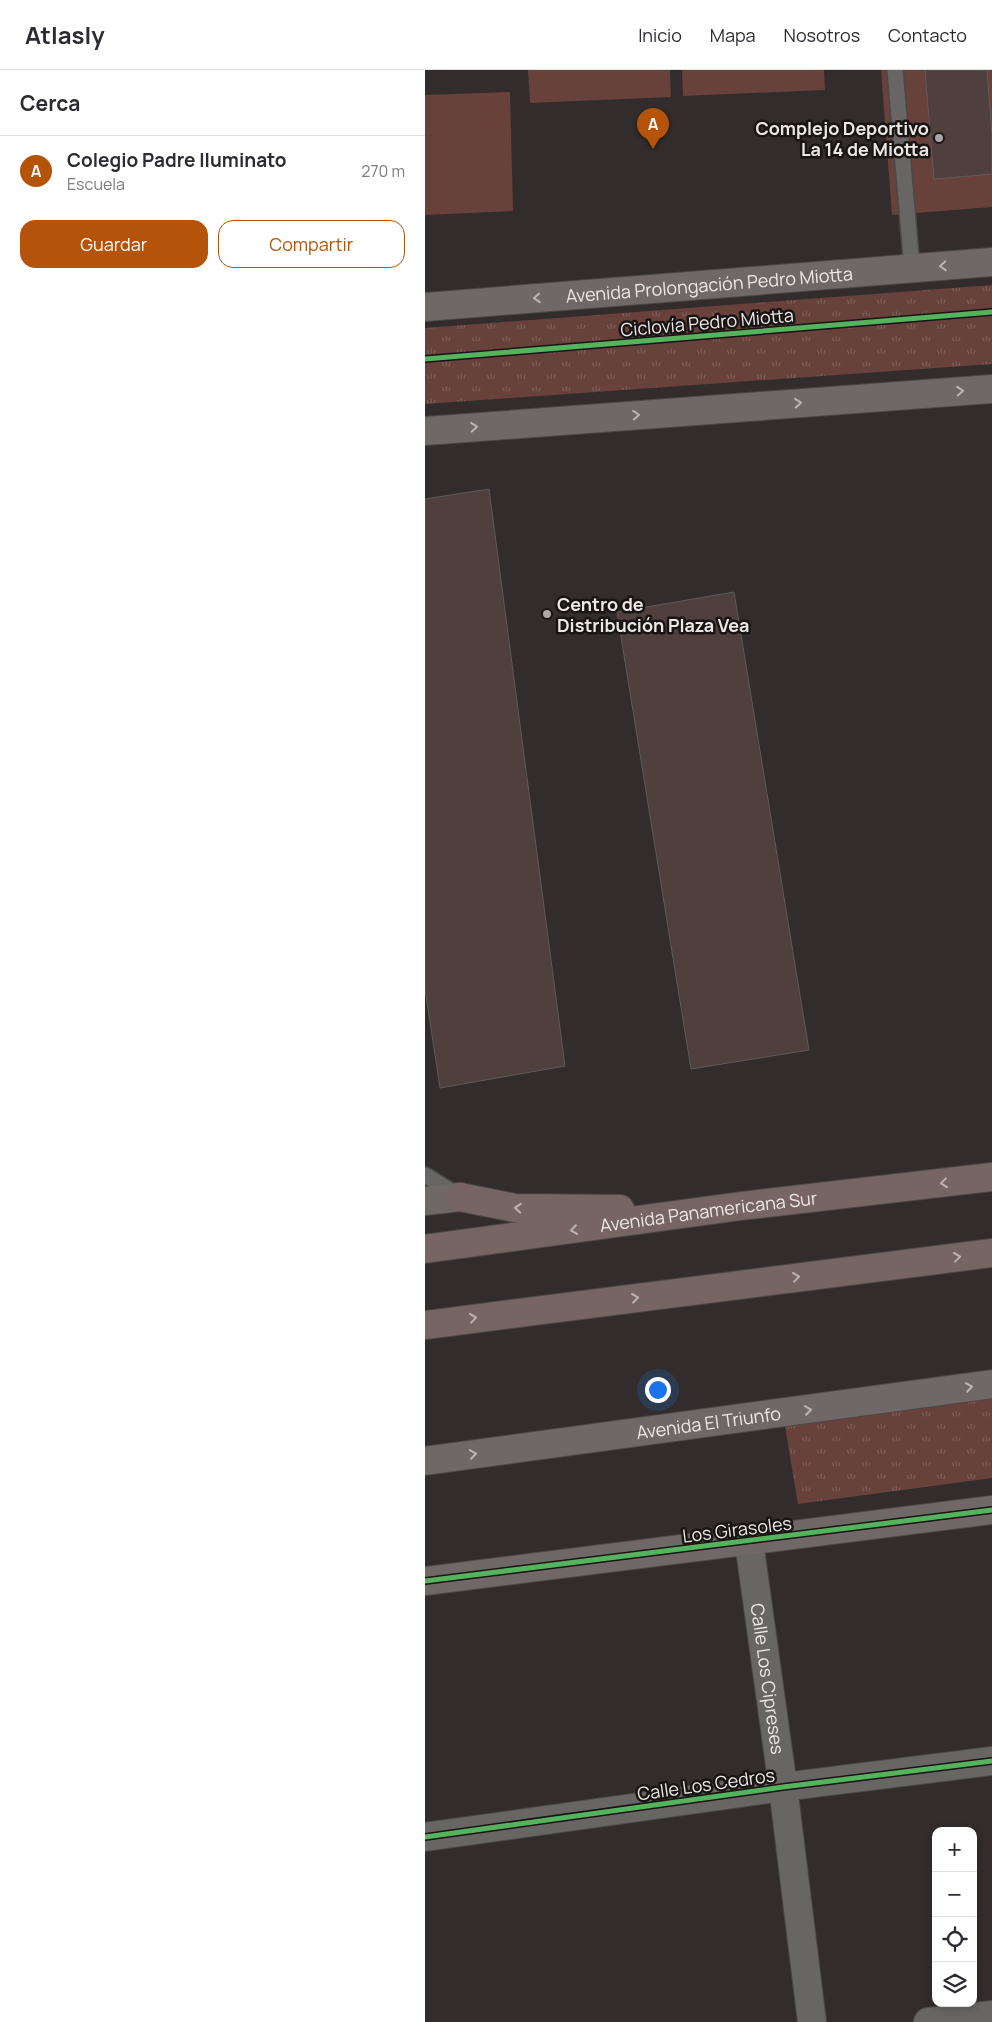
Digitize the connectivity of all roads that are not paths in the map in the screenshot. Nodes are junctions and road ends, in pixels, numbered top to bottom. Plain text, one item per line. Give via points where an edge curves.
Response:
1 (895, 70) edge
2 (992, 262) edge
3 (912, 268) junction
4 (425, 306) edge
5 (992, 388) edge
6 (425, 431) edge
7 (425, 1174) edge
8 (992, 1177) edge
9 (460, 1197) junction
10 (425, 1201) edge
11 (741, 1206) junction
12 (425, 1249) edge
13 (992, 1253) edge
14 (425, 1324) edge
15 (992, 1384) edge
16 (425, 1461) edge
17 (992, 1510) edge
18 (749, 1542) junction
19 (425, 1581) edge
20 (992, 1761) edge
21 (783, 1787) junction
22 (425, 1837) edge
23 (992, 2015) edge
24 (812, 2022) edge
25 (928, 2022) edge

1 - 3 lane
2 -> 3 main road, Avenida Prolongación Pedro Miotta
3 -> 4 main road, Avenida Prolongación Pedro Miotta
6 -> 5 main road
7 - 9 lane
8 -> 11 highway, Avenida Panamericana Sur
9 - 10 main road
11 -> 9 highway via 515,1208
11 -> 12 highway, Avenida Panamericana Sur
14 -> 13 highway
16 -> 15 main road, Avenida El Triunfo
17 - 18 main road, Los Girasoles
18 - 19 main road, Los Girasoles
18 - 21 street, Calle Los Cipreses
20 - 21 street, Calle Los Cedros
21 - 22 street, Calle Los Cedros
21 - 24 street, Calle Los Cipreses
23 - 25 street

